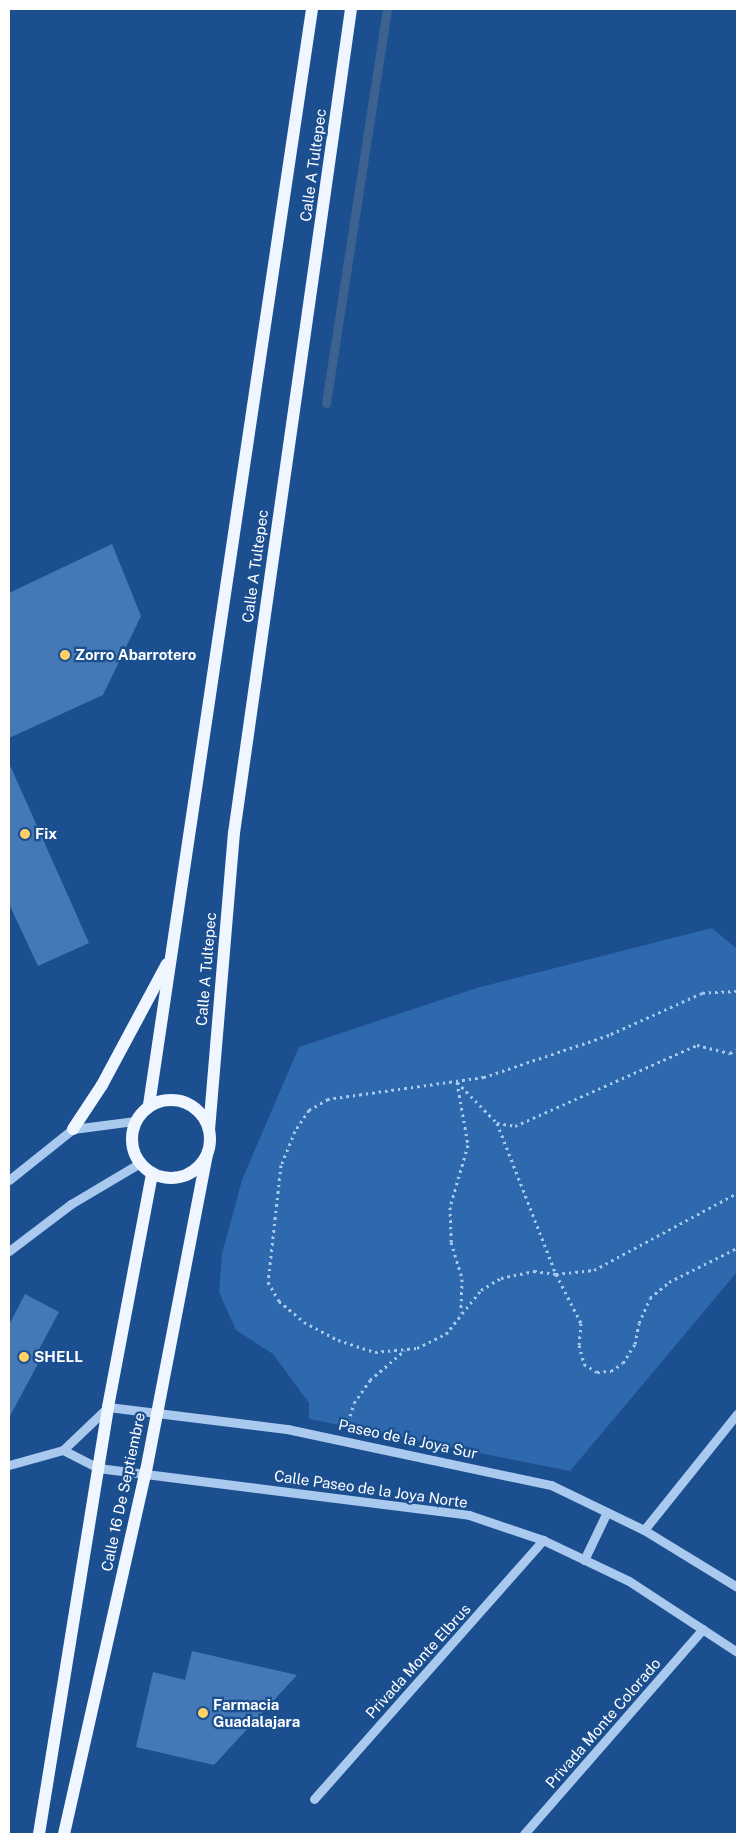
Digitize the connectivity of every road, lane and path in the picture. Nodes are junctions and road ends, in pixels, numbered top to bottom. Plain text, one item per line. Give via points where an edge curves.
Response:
1 (312, 9) edge
2 (351, 9) edge
3 (172, 956) junction
4 (737, 991) edge
5 (737, 1050) edge
6 (457, 1081) junction
7 (149, 1105) junction
8 (135, 1121) junction
9 (496, 1123) junction
10 (73, 1129) junction
11 (209, 1130) junction
12 (206, 1155) junction
13 (140, 1163) junction
14 (152, 1174) junction
15 (9, 1180) edge
16 (737, 1193) edge
17 (737, 1248) edge
18 (9, 1251) edge
19 (556, 1274) junction
20 (461, 1312) junction
21 (406, 1349) junction
22 (108, 1407) junction
23 (157, 1411) junction
24 (737, 1414) edge
25 (343, 1438) junction
26 (63, 1450) junction
27 (9, 1465) edge
28 (98, 1468) junction
29 (146, 1471) junction
30 (607, 1512) junction
31 (644, 1530) junction
32 (543, 1540) junction
33 (584, 1560) junction
34 (737, 1588) edge
35 (703, 1629) junction
36 (737, 1652) edge
37 (314, 1799) dead end
38 (39, 1834) edge
39 (64, 1834) edge
40 (524, 1834) edge

1 - 3 main road, Calle A Tultepec
2 - 11 main road, Calle A Tultepec via 234,833
3 - 7 main road, Calle A Tultepec
3 - 10 main road via 102,1085
4 - 6 path via 702,993 609,1035 484,1077
5 - 9 path via 730,1053 697,1045 515,1126
6 - 9 path
6 - 20 path via 468,1145 450,1207 451,1242 462,1280
6 - 21 path via 328,1099 309,1110 294,1131 281,1165 268,1282 279,1301 304,1322 338,1340 375,1352
7 - 8 main road
7 - 11 main road via 167,1099 186,1102 197,1108
8 - 10 street
8 - 13 main road via 131,1143
9 - 19 path
10 - 15 street
11 - 12 main road
12 - 14 main road via 189,1174 177,1178
12 - 23 main road, Calle 16 De Septiembre
13 - 14 main road
13 - 18 street via 71,1204
14 - 22 main road, Calle 16 De Septiembre
16 - 19 path via 594,1270
17 - 19 path via 669,1282 650,1298 639,1323 635,1344 624,1363 611,1371 598,1372 584,1364 579,1345 580,1323
19 - 20 path via 534,1271 501,1278 481,1290
20 - 21 path via 446,1334 417,1348
21 - 25 path via 370,1380 354,1403
22 - 23 street, Paseo de la Joya Sur
22 - 26 street
22 - 28 main road, Calle 16 De Septiembre
23 - 25 street, Paseo de la Joya Sur
23 - 29 main road, Calle 16 De Septiembre
24 - 31 street
25 - 30 street, Paseo de la Joya Sur via 551,1485
26 - 27 street
26 - 28 street, Calle Paseo de la Joya Norte
28 - 29 street, Calle Paseo de la Joya Norte
28 - 38 main road, Calle 16 De Septiembre
29 - 32 street, Calle Paseo de la Joya Norte via 469,1515
29 - 39 main road, Calle 16 De Septiembre
30 - 31 street, Paseo de la Joya Sur
30 - 33 street
31 - 34 street, Paseo de la Joya Sur
32 - 33 street, Calle Paseo de la Joya Norte
32 - 37 street, Privada Monte Elbrus
33 - 35 street, Calle Paseo de la Joya Norte via 629,1581
35 - 36 street, Calle Paseo de la Joya Norte
35 - 40 street, Privada Monte Colorado

